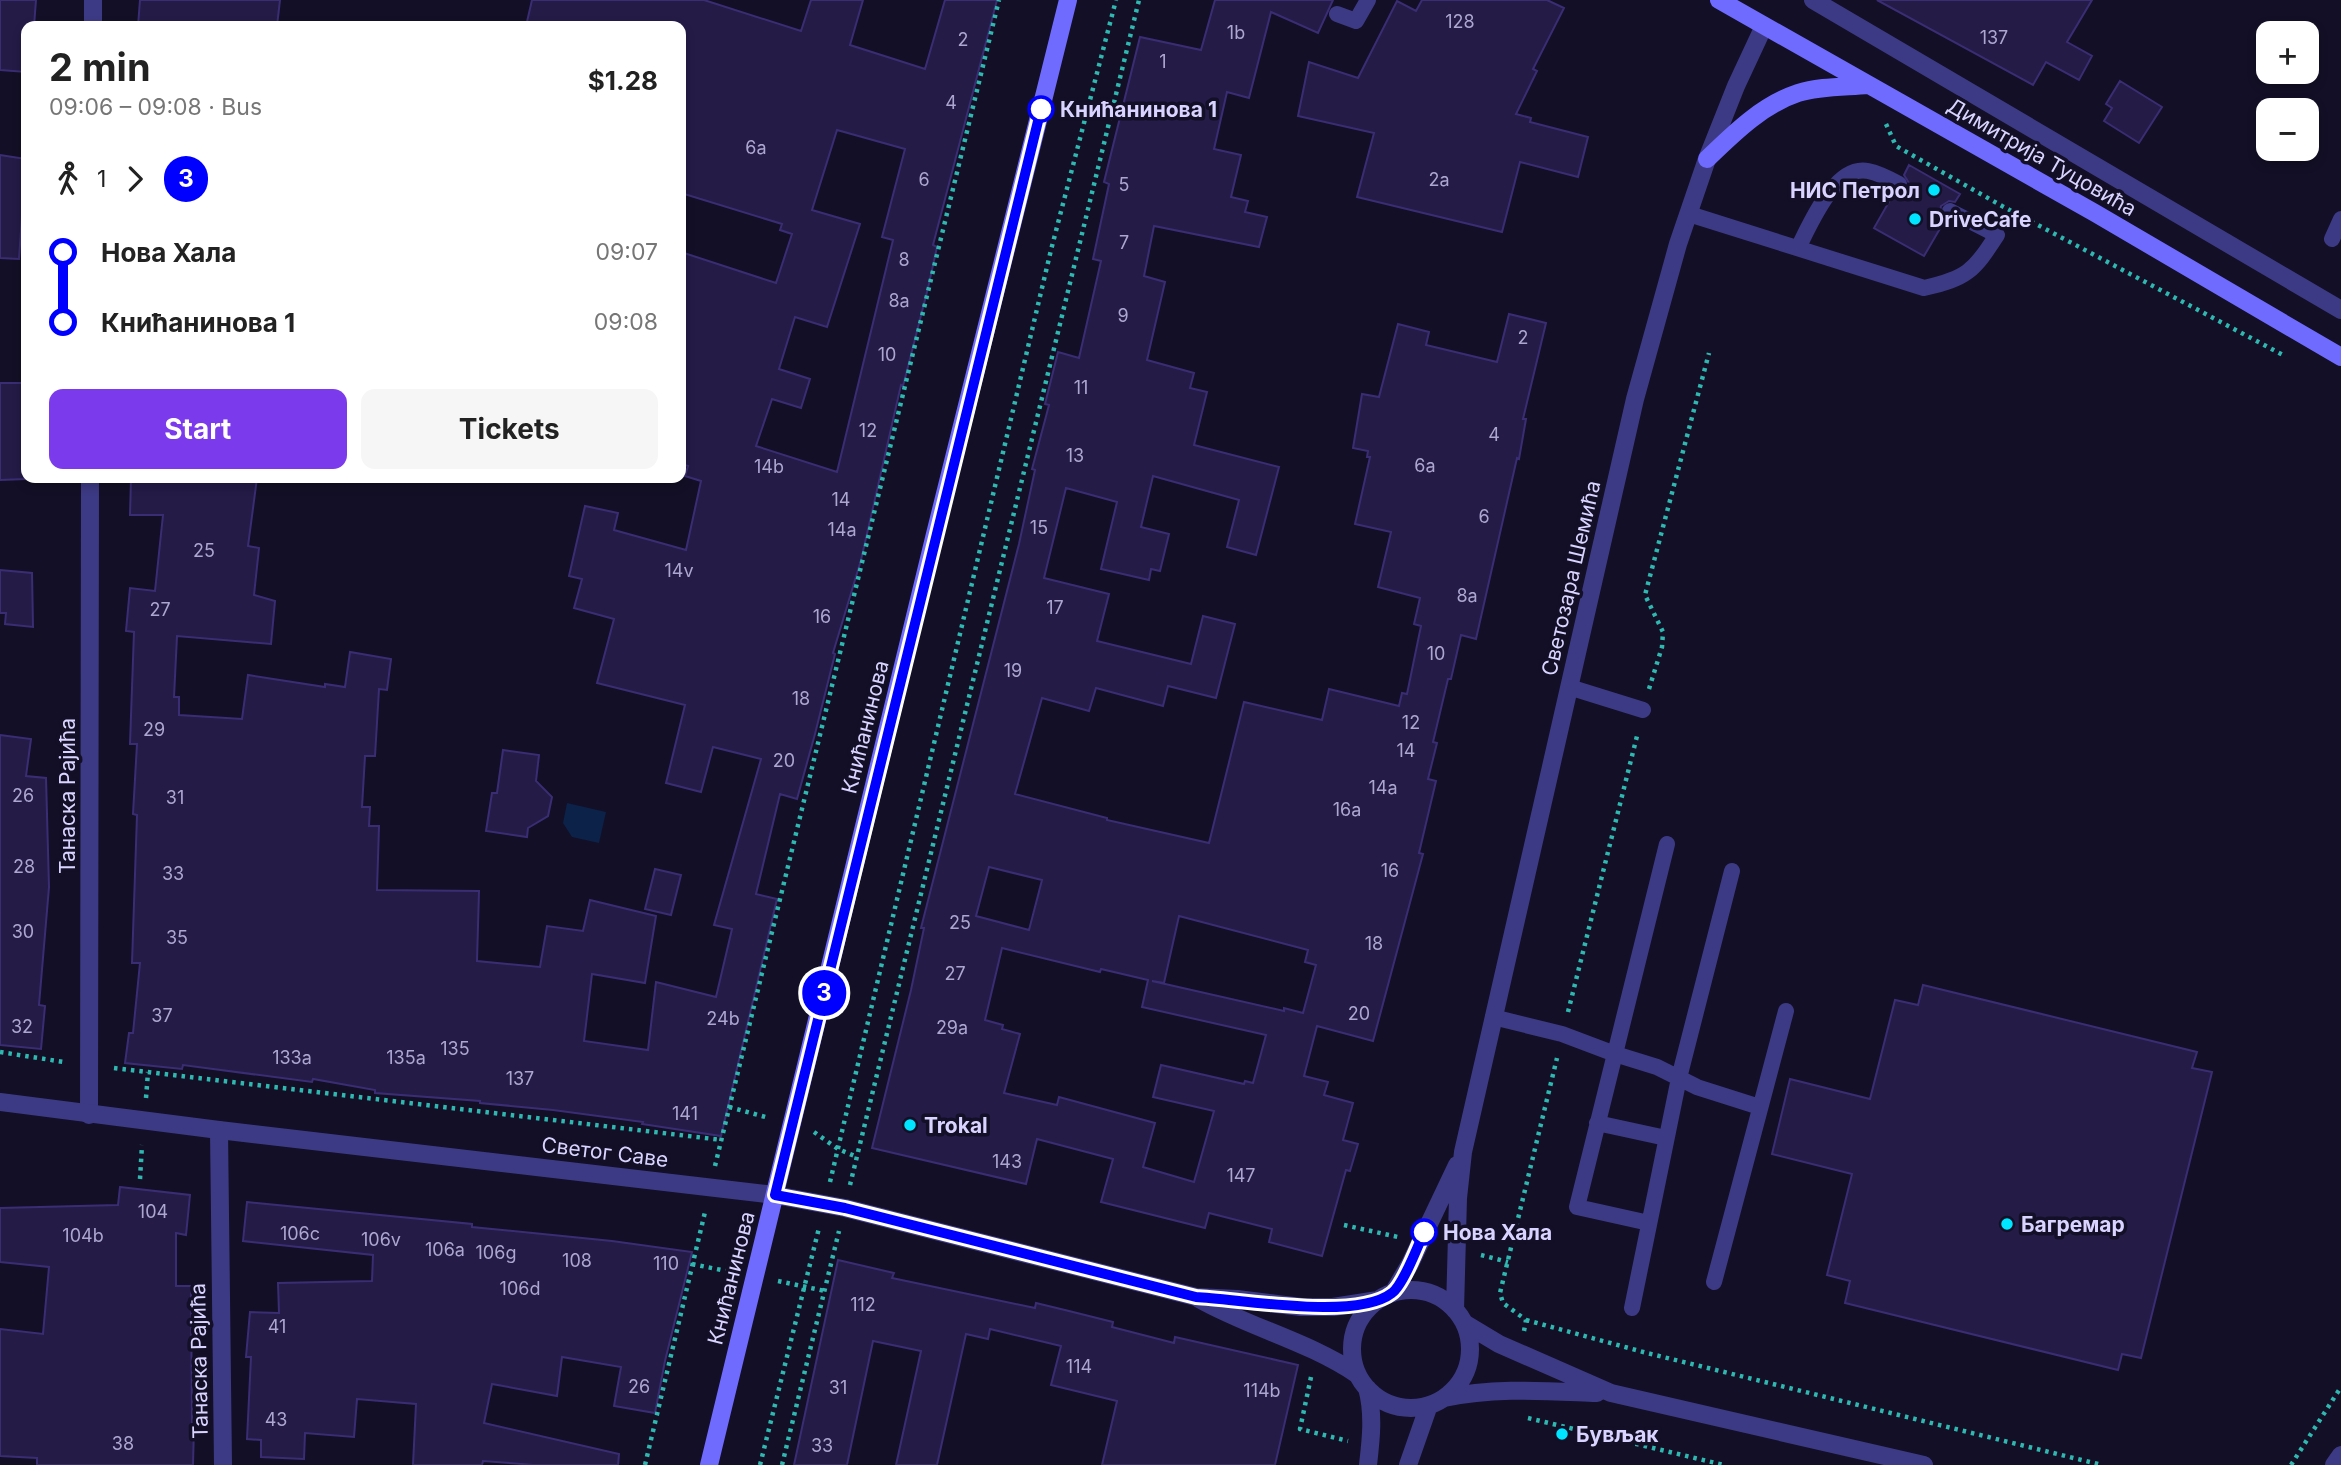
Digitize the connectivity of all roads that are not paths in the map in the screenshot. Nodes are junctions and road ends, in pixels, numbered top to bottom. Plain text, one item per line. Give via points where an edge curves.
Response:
1 (93, 0) edge
2 (1068, 0) edge
3 (1368, 0) edge
4 (1719, 0) edge
5 (1813, 0) edge
6 (1337, 14) dead end
7 (93, 21) edge
8 (1765, 26) junction
9 (1868, 85) junction
10 (1707, 159) junction
11 (1899, 184) dead end
12 (1950, 211) dead end
13 (1689, 214) junction
14 (2341, 219) edge
15 (2332, 239) dead end
16 (1798, 248) junction
17 (2341, 310) edge
18 (2341, 357) edge
19 (90, 483) edge
20 (1569, 687) junction
21 (1643, 710) road end
22 (1667, 844) dead end
23 (1732, 871) dead end
24 (1786, 1011) dead end
25 (1493, 1017) junction
26 (1615, 1054) junction
27 (1679, 1078) junction
28 (0, 1102) edge
29 (1760, 1107) junction
30 (89, 1115) junction
31 (1597, 1124) junction
32 (219, 1130) junction
33 (1666, 1138) junction
34 (1463, 1152) junction
35 (775, 1195) junction
36 (1649, 1223) junction
37 (1714, 1282) dead end
38 (1386, 1296) junction
39 (1196, 1297) junction
40 (1632, 1308) dead end
41 (1460, 1317) junction
42 (1362, 1381) junction
43 (1611, 1393) junction
44 (1436, 1402) junction
45 (2341, 1455) edge
46 (223, 1465) edge
47 (709, 1465) edge
48 (1368, 1465) edge
49 (1408, 1465) edge
50 (1924, 1465) edge
51 (2334, 1465) edge

1 - 7 street
2 - 35 main road, Книћанинова
3 - 6 lane via 1356,21
4 - 8 main road, Димитрија Туцовића
5 - 17 street
8 - 9 main road, Димитрија Туцовића
8 - 10 street, Светозара Шемића
9 - 10 main road via 1800,93 1770,106
9 - 18 main road, Димитрија Туцовића
10 - 13 street, Светозара Шемића
11 - 16 lane via 1866,170 1848,174 1829,192
12 - 16 lane via 1997,235 1969,273 1924,288
13 - 16 lane
13 - 20 street, Светозара Шемића via 1635,400
14 - 15 lane
19 - 30 street, Танаска Рајића
20 - 21 lane
20 - 25 street, Светозара Шемића
22 - 26 lane
23 - 27 lane
24 - 29 lane
25 - 26 lane via 1562,1034
25 - 34 street, Светозара Шемића
26 - 27 lane
26 - 31 lane
27 - 29 lane
27 - 33 lane
28 - 30 street, Светог Саве
29 - 37 lane
30 - 32 street, Светог Саве
31 - 33 lane
31 - 36 lane via 1577,1207
32 - 35 street, Светог Саве
32 - 46 street, Танаска Рајића
33 - 36 lane
34 - 38 street, Светозара Шемића via 1410,1264
34 - 41 street, Светозара Шемића via 1458,1198
35 - 39 street, Светог Саве via 845,1208
35 - 47 main road, Книћанинова
36 - 40 lane
38 - 39 street, Светог Саве via 1333,1307
38 - 41 street via 1410,1290 1427,1292 1443,1299
38 - 42 street via 1366,1311 1357,1325 1353,1359
39 - 42 street, Светог Саве via 1336,1359
41 - 43 street via 1518,1353
41 - 44 street via 1470,1356 1461,1380
42 - 44 street via 1395,1406 1412,1408
42 - 48 street via 1371,1406
43 - 44 street via 1512,1389 1467,1393
43 - 50 street
44 - 49 street
45 - 51 street

